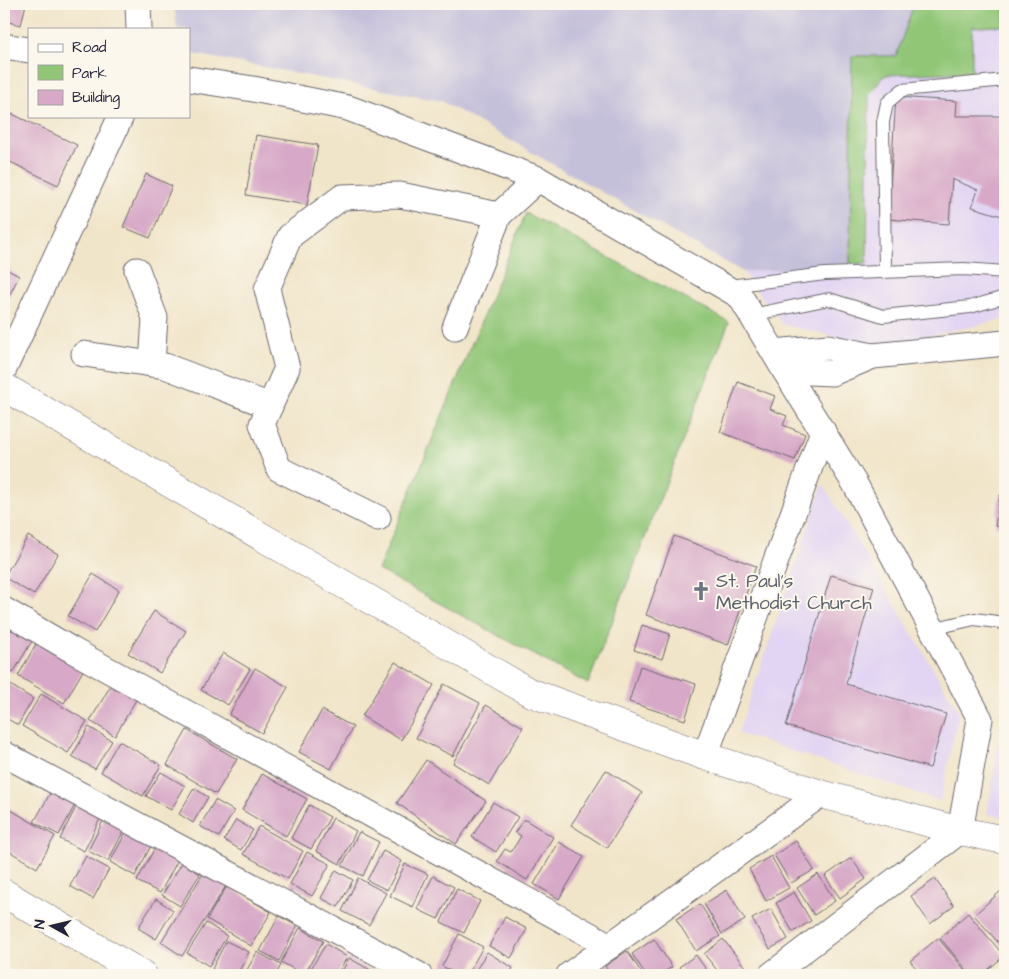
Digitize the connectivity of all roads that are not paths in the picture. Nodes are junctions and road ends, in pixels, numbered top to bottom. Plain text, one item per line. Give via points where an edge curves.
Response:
1 (138, 4) edge
2 (139, 28) edge
3 (4, 46) edge
4 (28, 50) edge
5 (190, 79) edge
6 (1005, 80) edge
7 (120, 118) edge
8 (538, 178) junction
9 (499, 215) junction
10 (137, 270) dead end
11 (885, 271) junction
12 (1005, 272) edge
13 (724, 287) junction
14 (1005, 297) edge
15 (752, 316) junction
16 (455, 327) dead end
17 (1005, 343) edge
18 (84, 354) dead end
19 (779, 361) junction
20 (152, 364) junction
21 (4, 369) edge
22 (4, 388) edge
23 (270, 406) junction
24 (823, 431) junction
25 (378, 518) dead end
26 (4, 610) edge
27 (1005, 624) edge
28 (932, 629) junction
29 (4, 754) edge
30 (705, 756) junction
31 (821, 794) junction
32 (960, 831) junction
33 (1005, 840) edge
34 (4, 893) edge
35 (610, 946) junction
36 (143, 975) edge
37 (419, 975) edge
38 (569, 975) edge
39 (771, 975) edge

1 - 2 street
3 - 4 street
5 - 8 street via 348,108
6 - 11 lane via 902,90 886,103 883,122
7 - 21 street
8 - 9 street
8 - 13 street
9 - 16 street
9 - 23 street via 400,195 342,197 290,236 267,289 287,368
10 - 20 street via 155,318
11 - 12 lane via 964,269
11 - 13 lane via 825,274
13 - 15 street via 740,296
14 - 15 lane via 970,308 883,316 829,299
15 - 19 street
17 - 19 street via 872,356 828,347
18 - 20 street
19 - 24 street
20 - 23 street
22 - 30 street via 529,692
23 - 25 street via 262,424 280,469
24 - 28 street
24 - 30 street
26 - 35 street
27 - 28 lane via 974,619
28 - 32 street via 980,719
29 - 37 street
30 - 31 street
31 - 32 street
31 - 35 street
32 - 33 street
32 - 39 street
34 - 36 street
35 - 38 street

